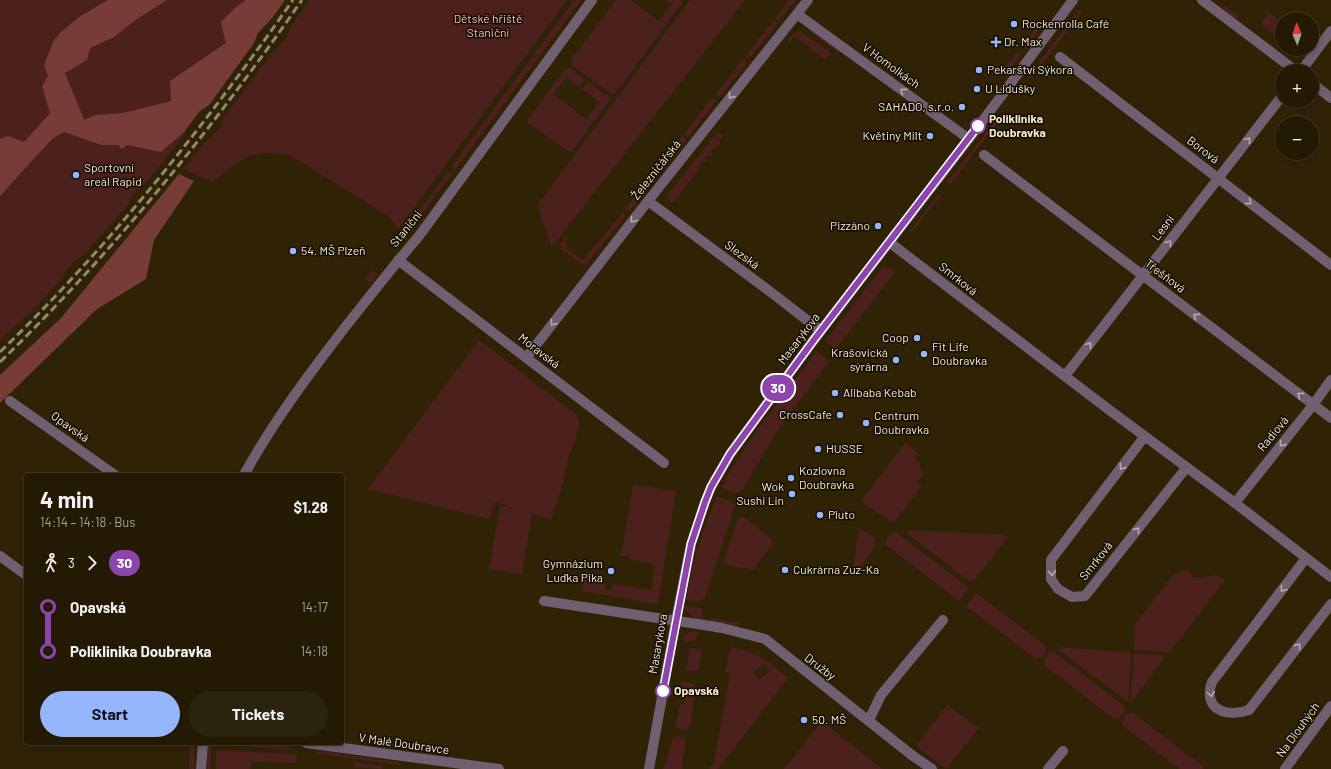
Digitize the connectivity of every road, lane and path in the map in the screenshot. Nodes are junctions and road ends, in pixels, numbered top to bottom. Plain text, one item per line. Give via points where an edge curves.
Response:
1 (592, 0) edge
2 (808, 0) edge
3 (1073, 0) edge
4 (1202, 0) edge
5 (797, 14) junction
6 (1331, 31) edge
7 (1060, 57) dead end
8 (1287, 64) edge
9 (1306, 64) edge
10 (1319, 89) edge
11 (1331, 98) edge
12 (1275, 105) edge
13 (969, 139) junction
14 (984, 155) dead end
15 (1218, 178) junction
16 (648, 201) junction
17 (889, 242) junction
18 (398, 260) junction
19 (1331, 265) edge
20 (1144, 276) junction
21 (821, 331) junction
22 (526, 358) junction
23 (1065, 376) junction
24 (1331, 380) edge
25 (10, 401) dead end
26 (1313, 405) junction
27 (1331, 418) edge
28 (1145, 436) junction
29 (664, 463) dead end
30 (1186, 468) junction
31 (112, 473) edge
32 (245, 473) edge
33 (1235, 503) junction
34 (0, 556) edge
35 (1306, 558) junction
36 (24, 574) edge
37 (1331, 577) edge
38 (544, 601) dead end
39 (1331, 604) edge
40 (676, 620) junction
41 (943, 620) dead end
42 (1331, 706) edge
43 (869, 720) junction
44 (202, 745) edge
45 (321, 745) edge
46 (1063, 751) dead end
47 (201, 769) edge
48 (499, 769) edge
49 (649, 769) edge
50 (932, 769) edge
51 (1048, 769) edge
52 (1285, 769) edge

1 - 18 street, Staniční via 419,236
2 - 5 street, Železničářská
3 - 13 street, Masarykova
4 - 8 street
13 -> 5 street, V Homolkách
5 -> 16 street, Železničářská
6 - 9 street
7 - 15 street, Borová
10 - 11 street
15 -> 12 street, Lesní
13 - 17 street, Masarykova
14 - 20 street, Třešňová
15 -> 19 street, Borová
20 -> 15 street, Lesní
16 - 21 street, Slezská
16 -> 22 street, Železničářská
17 - 21 street, Masarykova
17 - 23 street, Smrková
18 - 22 street, Moravská
18 - 32 street, Staniční via 321,359 276,422
23 -> 20 street, Lesní
26 -> 20 street, Třešňová
21 - 40 street, Masarykova via 730,454 711,487 691,544
22 - 29 street, Moravská
23 - 28 street, Smrková
24 - 26 street, Radiová
25 - 31 street, Opavská
26 - 27 street, Třešňová
26 -> 33 street, Radiová
28 - 30 street, Smrková
28 -> 30 street, Smrková via 1051,560 1051,579 1058,589 1072,597 1085,596
30 - 33 street, Smrková
33 - 35 street, Smrková
34 - 36 street
35 - 37 street, Smrková
35 -> 39 street via 1212,682 1209,689 1214,705 1228,713 1249,710
38 - 40 street
40 - 43 street, Družby via 722,628 764,640
40 - 49 street, Masarykova
41 - 43 street via 881,696
42 - 52 street, Na Dlouhých
43 - 50 street, Družby
44 - 47 street
45 - 48 street, V Malé Doubravce
46 - 51 street

